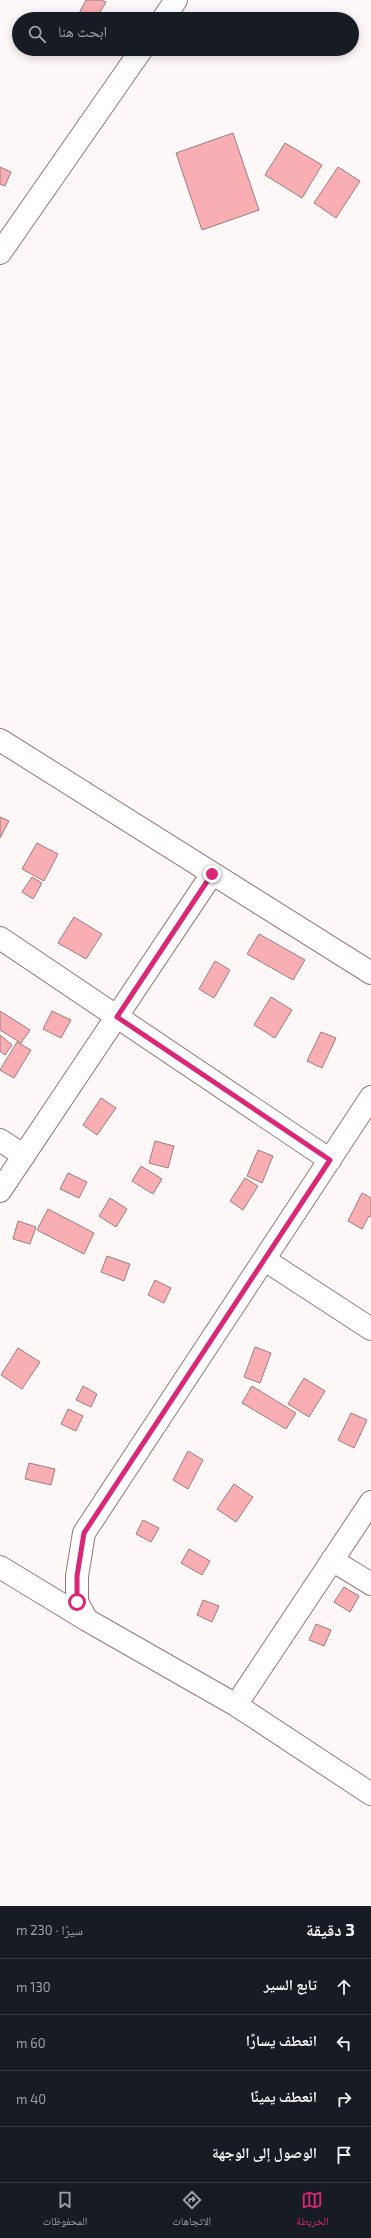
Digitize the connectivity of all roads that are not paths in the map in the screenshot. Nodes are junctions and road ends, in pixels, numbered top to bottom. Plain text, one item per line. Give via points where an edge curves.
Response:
1 (176, 0) edge
2 (168, 12) edge
3 (137, 56) edge
4 (0, 253) edge
5 (0, 740) edge
6 (212, 874) junction
7 (0, 938) edge
8 (371, 973) edge
9 (117, 1017) junction
10 (371, 1097) edge
11 (0, 1140) edge
12 (24, 1156) junction
13 (330, 1160) junction
14 (0, 1191) edge
15 (265, 1260) junction
16 (371, 1329) edge
17 (371, 1502) edge
18 (332, 1560) junction
19 (0, 1566) edge
20 (371, 1584) edge
21 (86, 1620) junction
22 (236, 1705) junction
23 (371, 1794) edge

1 - 2 street
3 - 4 street
5 - 6 street
6 - 8 street
6 - 9 street
7 - 9 street
9 - 12 street
9 - 13 street
10 - 13 street
11 - 12 street
12 - 14 street
13 - 15 street
15 - 16 street
15 - 21 street via 84,1533 77,1576 77,1602
17 - 18 street
18 - 20 street
18 - 22 street
19 - 21 street
21 - 22 street
22 - 23 street

